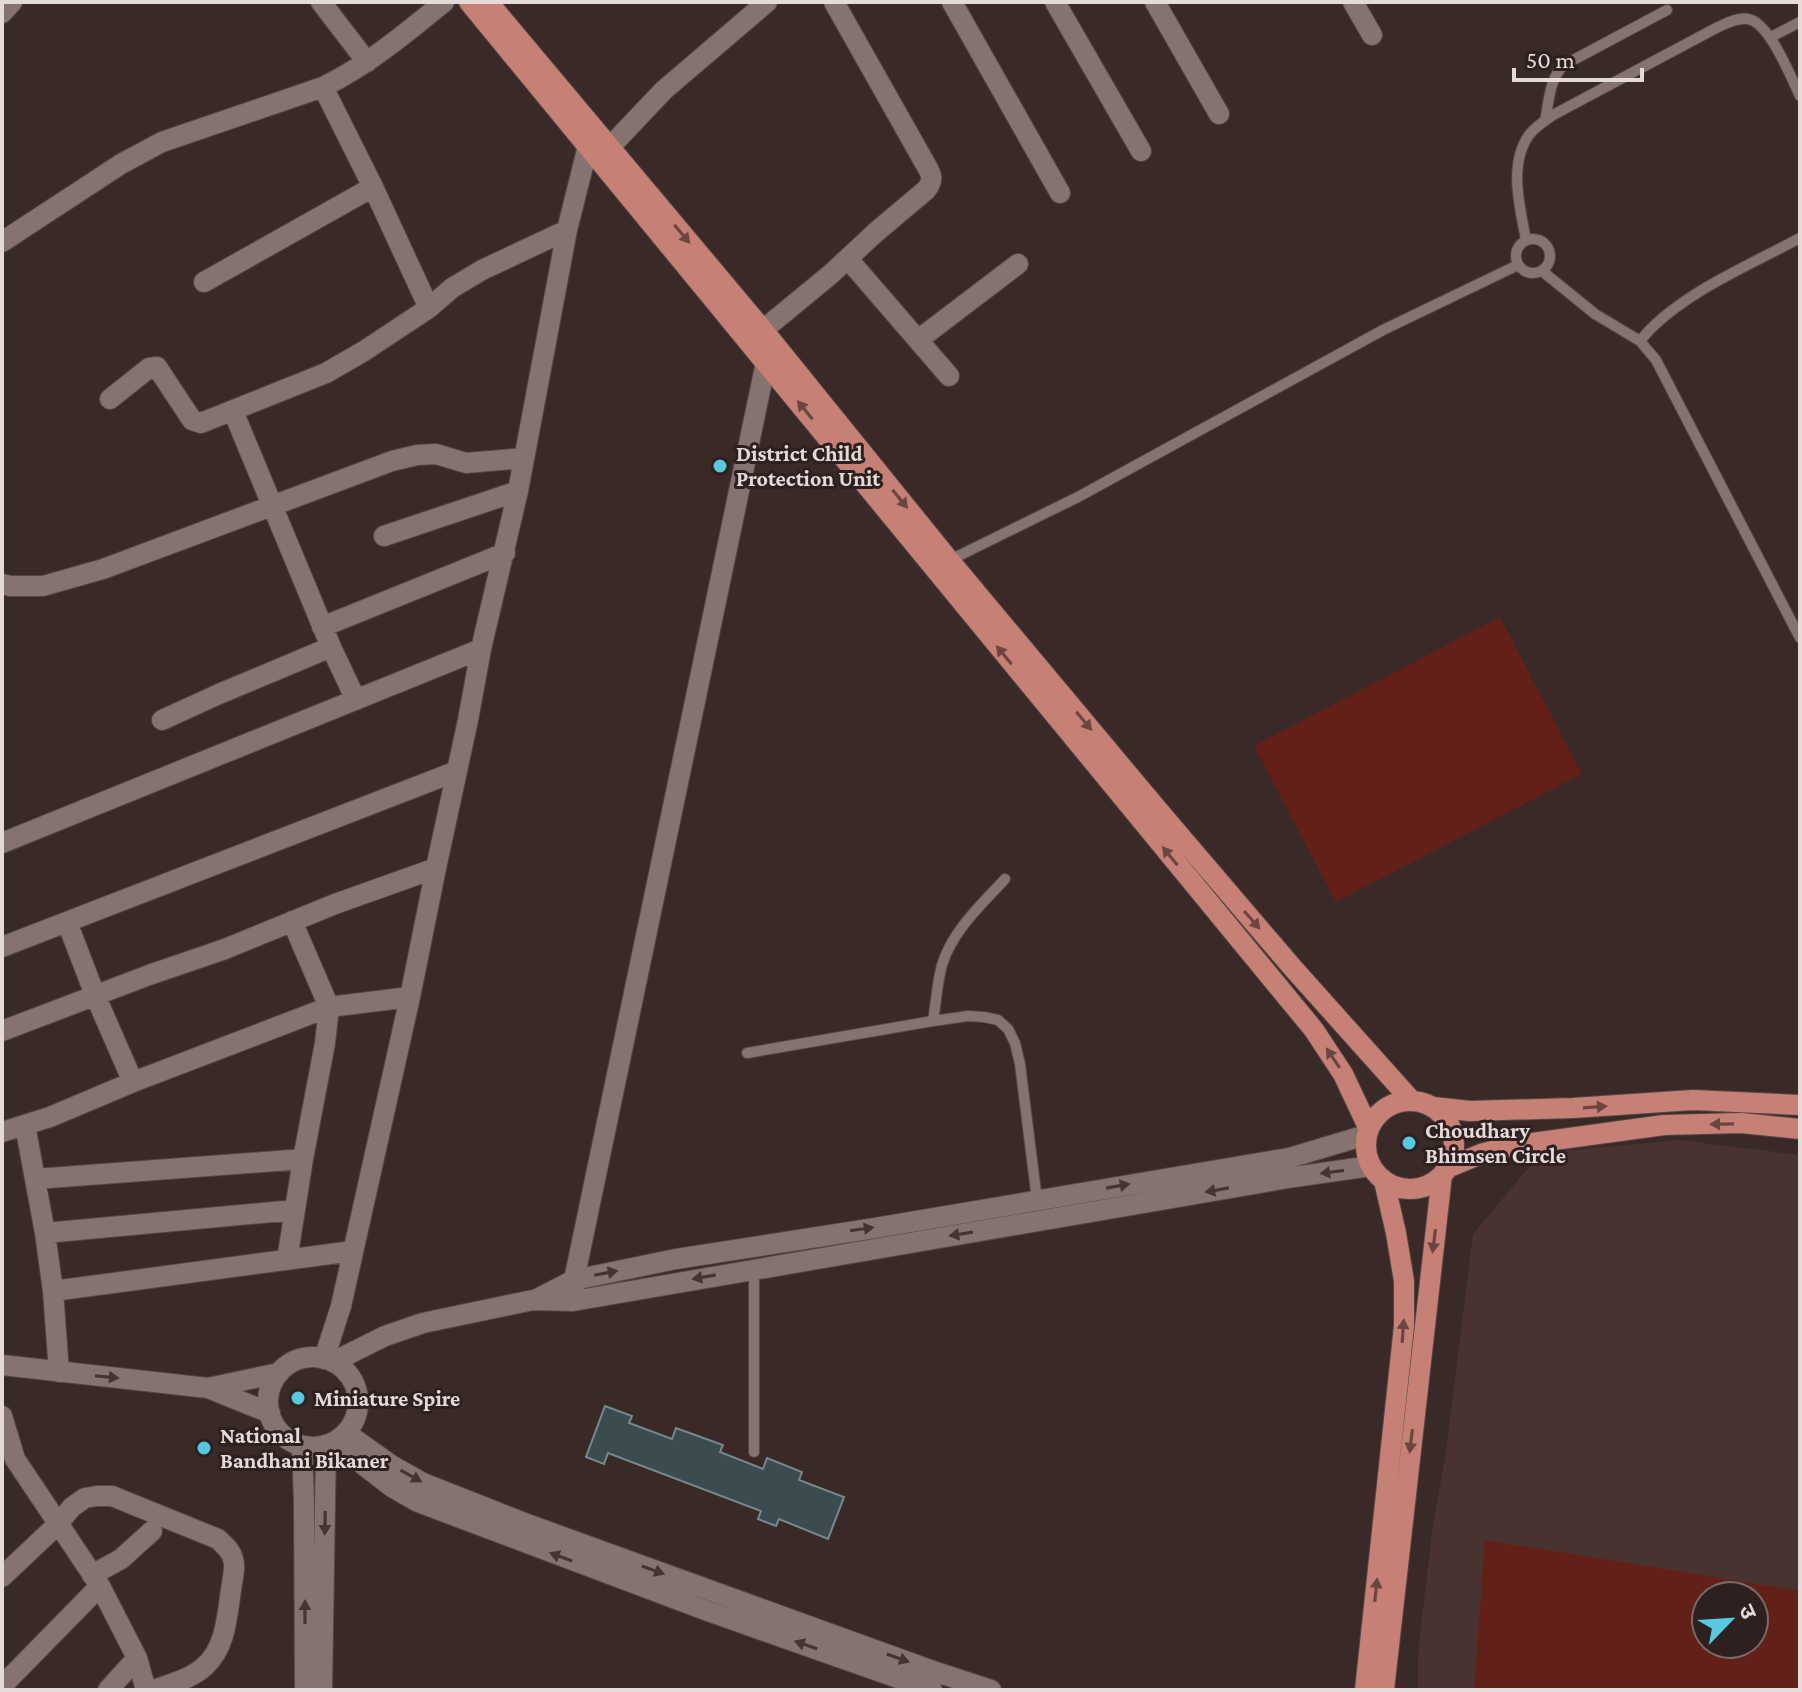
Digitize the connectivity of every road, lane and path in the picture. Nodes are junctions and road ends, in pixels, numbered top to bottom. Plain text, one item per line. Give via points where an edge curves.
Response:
1 (12, 2) edge
2 (321, 2) edge
3 (444, 2) edge
4 (469, 2) edge
5 (488, 2) edge
6 (767, 2) edge
7 (834, 2) edge
8 (952, 2) edge
9 (1055, 2) edge
10 (1155, 2) edge
11 (1353, 2) edge
12 (1667, 10) dead end
13 (2, 13) edge
14 (1800, 22) edge
15 (1372, 35) dead end
16 (1771, 37) junction
17 (367, 62) junction
18 (323, 87) junction
19 (1800, 96) edge
20 (1219, 114) dead end
21 (1545, 121) junction
22 (588, 146) junction
23 (609, 148) junction
24 (1141, 151) dead end
25 (373, 187) junction
26 (1060, 193) dead end
27 (567, 230) junction
28 (1800, 238) edge
29 (1526, 240) junction
30 (2, 242) edge
31 (848, 259) junction
32 (1018, 264) dead end
33 (1518, 265) junction
34 (1542, 271) junction
35 (204, 282) dead end
36 (429, 308) junction
37 (763, 330) junction
38 (918, 340) junction
39 (1640, 341) junction
40 (766, 362) junction
41 (949, 376) dead end
42 (110, 399) dead end
43 (233, 411) junction
44 (524, 458) junction
45 (518, 491) junction
46 (272, 507) junction
47 (384, 536) dead end
48 (505, 553) junction
49 (941, 564) junction
50 (5, 587) edge
51 (322, 627) junction
52 (1800, 638) edge
53 (331, 647) junction
54 (481, 649) junction
55 (356, 700) junction
56 (162, 720) dead end
57 (457, 771) junction
58 (2, 843) edge
59 (436, 868) junction
60 (1005, 879) dead end
61 (292, 921) junction
62 (67, 922) junction
63 (2, 947) edge
64 (95, 995) junction
65 (410, 997) junction
66 (329, 1007) junction
67 (933, 1021) junction
68 (2, 1031) edge
69 (747, 1053) dead end
70 (133, 1082) junction
71 (1411, 1100) junction
72 (1800, 1105) edge
73 (1433, 1107) junction
74 (25, 1125) junction
75 (1800, 1129) edge
76 (1367, 1131) junction
77 (2, 1132) edge
78 (303, 1159) junction
79 (1445, 1172) junction
80 (1378, 1174) junction
81 (35, 1179) junction
82 (1037, 1200) junction
83 (294, 1210) junction
84 (45, 1233) junction
85 (353, 1251) junction
86 (287, 1260) junction
87 (754, 1268) junction
88 (574, 1280) junction
89 (53, 1291) junction
90 (533, 1300) junction
91 (573, 1301) junction
92 (328, 1361) junction
93 (2, 1365) edge
94 (59, 1372) junction
95 (279, 1373) junction
96 (208, 1388) junction
97 (270, 1413) junction
98 (2, 1416) edge
99 (335, 1440) junction
100 (302, 1446) junction
101 (754, 1452) dead end
102 (9, 1466) edge
103 (58, 1524) junction
104 (152, 1531) dead end
105 (2, 1577) edge
106 (96, 1580) junction
107 (137, 1658) junction
108 (930, 1685) edge
109 (2, 1686) edge
110 (108, 1690) edge
111 (146, 1690) edge
112 (154, 1690) edge
113 (305, 1690) edge
114 (322, 1690) edge
115 (991, 1690) edge
116 (1365, 1690) edge
117 (1384, 1690) edge

1 - 13 street
2 - 17 street
3 - 17 street
4 - 22 main road
5 - 23 main road
6 - 23 street via 664,90
7 - 31 street via 932,176 926,190
8 - 26 street
9 - 24 street
10 - 20 street
11 - 15 street
12 - 21 lane via 1564,65 1552,85
14 - 16 lane
16 - 19 lane
16 - 21 lane via 1756,22 1735,20
17 - 18 street
18 - 25 street
18 - 30 street via 162,142
21 - 29 lane via 1528,136 1521,152 1517,192
22 - 27 street
22 - 40 main road
23 -> 37 main road
25 - 35 street
25 - 36 street
27 - 36 street via 482,270
27 - 44 street
28 - 39 lane via 1696,294 1652,325
29 - 33 lane via 1517,248
29 - 34 lane via 1538,239 1547,247 1550,257
31 - 37 street
31 - 38 street
32 - 38 street
33 - 34 lane via 1531,273
33 - 49 lane via 1383,330 1078,497
34 - 39 lane via 1595,314
36 - 43 street via 326,373
37 -> 49 main road
38 - 41 street
39 - 52 lane via 1656,360
49 -> 40 main road
40 - 88 street
42 - 43 street via 157,367 192,420 201,423
43 - 46 street
44 - 45 street
44 - 46 street via 466,463 436,454 417,455
45 - 47 street
45 - 48 street
46 - 50 street via 103,569 43,586
46 - 51 street
48 - 51 street
48 - 54 street
49 -> 71 main road
76 -> 49 main road via 1343,1074 1314,1030
51 - 53 street
53 - 55 street
53 - 56 street
54 - 55 street
54 - 57 street
55 - 58 street
57 - 59 street
57 - 62 street
59 - 61 street
59 - 65 street
60 - 67 lane via 954,941 943,964
61 - 64 street
61 - 66 street
62 - 63 street
62 - 64 street
64 - 68 street
64 - 70 street
65 - 66 street
65 - 85 street
66 - 70 street
66 - 78 street
67 - 69 lane
67 - 82 lane via 984,1017 1008,1029 1020,1064
70 - 74 street
71 - 73 main road
71 - 76 main road via 1380,1111
73 -> 72 main road via 1470,1111 1693,1100
73 - 79 main road via 1446,1119 1454,1143
74 - 77 street
74 - 81 street
75 -> 79 main road via 1741,1123 1664,1125 1511,1146
76 - 80 main road via 1365,1151
82 -> 76 street via 1289,1158
78 - 81 street
78 - 83 street
79 - 80 main road via 1412,1189 1398,1188
79 -> 117 main road
80 -> 87 street via 1294,1177
116 -> 80 main road via 1404,1326 1396,1233
81 - 84 street
88 -> 82 street
83 - 84 street
83 - 86 street
84 - 89 street
85 - 86 street
85 - 92 street
86 - 89 street
87 -> 91 street
87 - 101 lane
88 - 90 street
88 - 91 street
89 - 94 street
90 - 91 street
90 - 92 street via 423,1323
92 - 95 street via 304,1358
92 - 99 street via 349,1376 358,1399 353,1423
93 - 94 street
94 -> 96 street
95 - 96 street
95 - 97 street via 270,1391
96 - 97 street
97 - 100 street via 281,1434
98 - 102 street
99 - 100 street
99 - 108 street via 423,1483
99 -> 114 street
113 -> 100 street
102 - 103 street
103 - 105 street
103 - 106 street
103 - 112 street via 85,1498 112,1496 227,1547 234,1570 217,1653 188,1678
104 - 106 street
106 - 107 street
106 - 109 street
107 - 110 street
107 - 111 street
108 - 115 street

